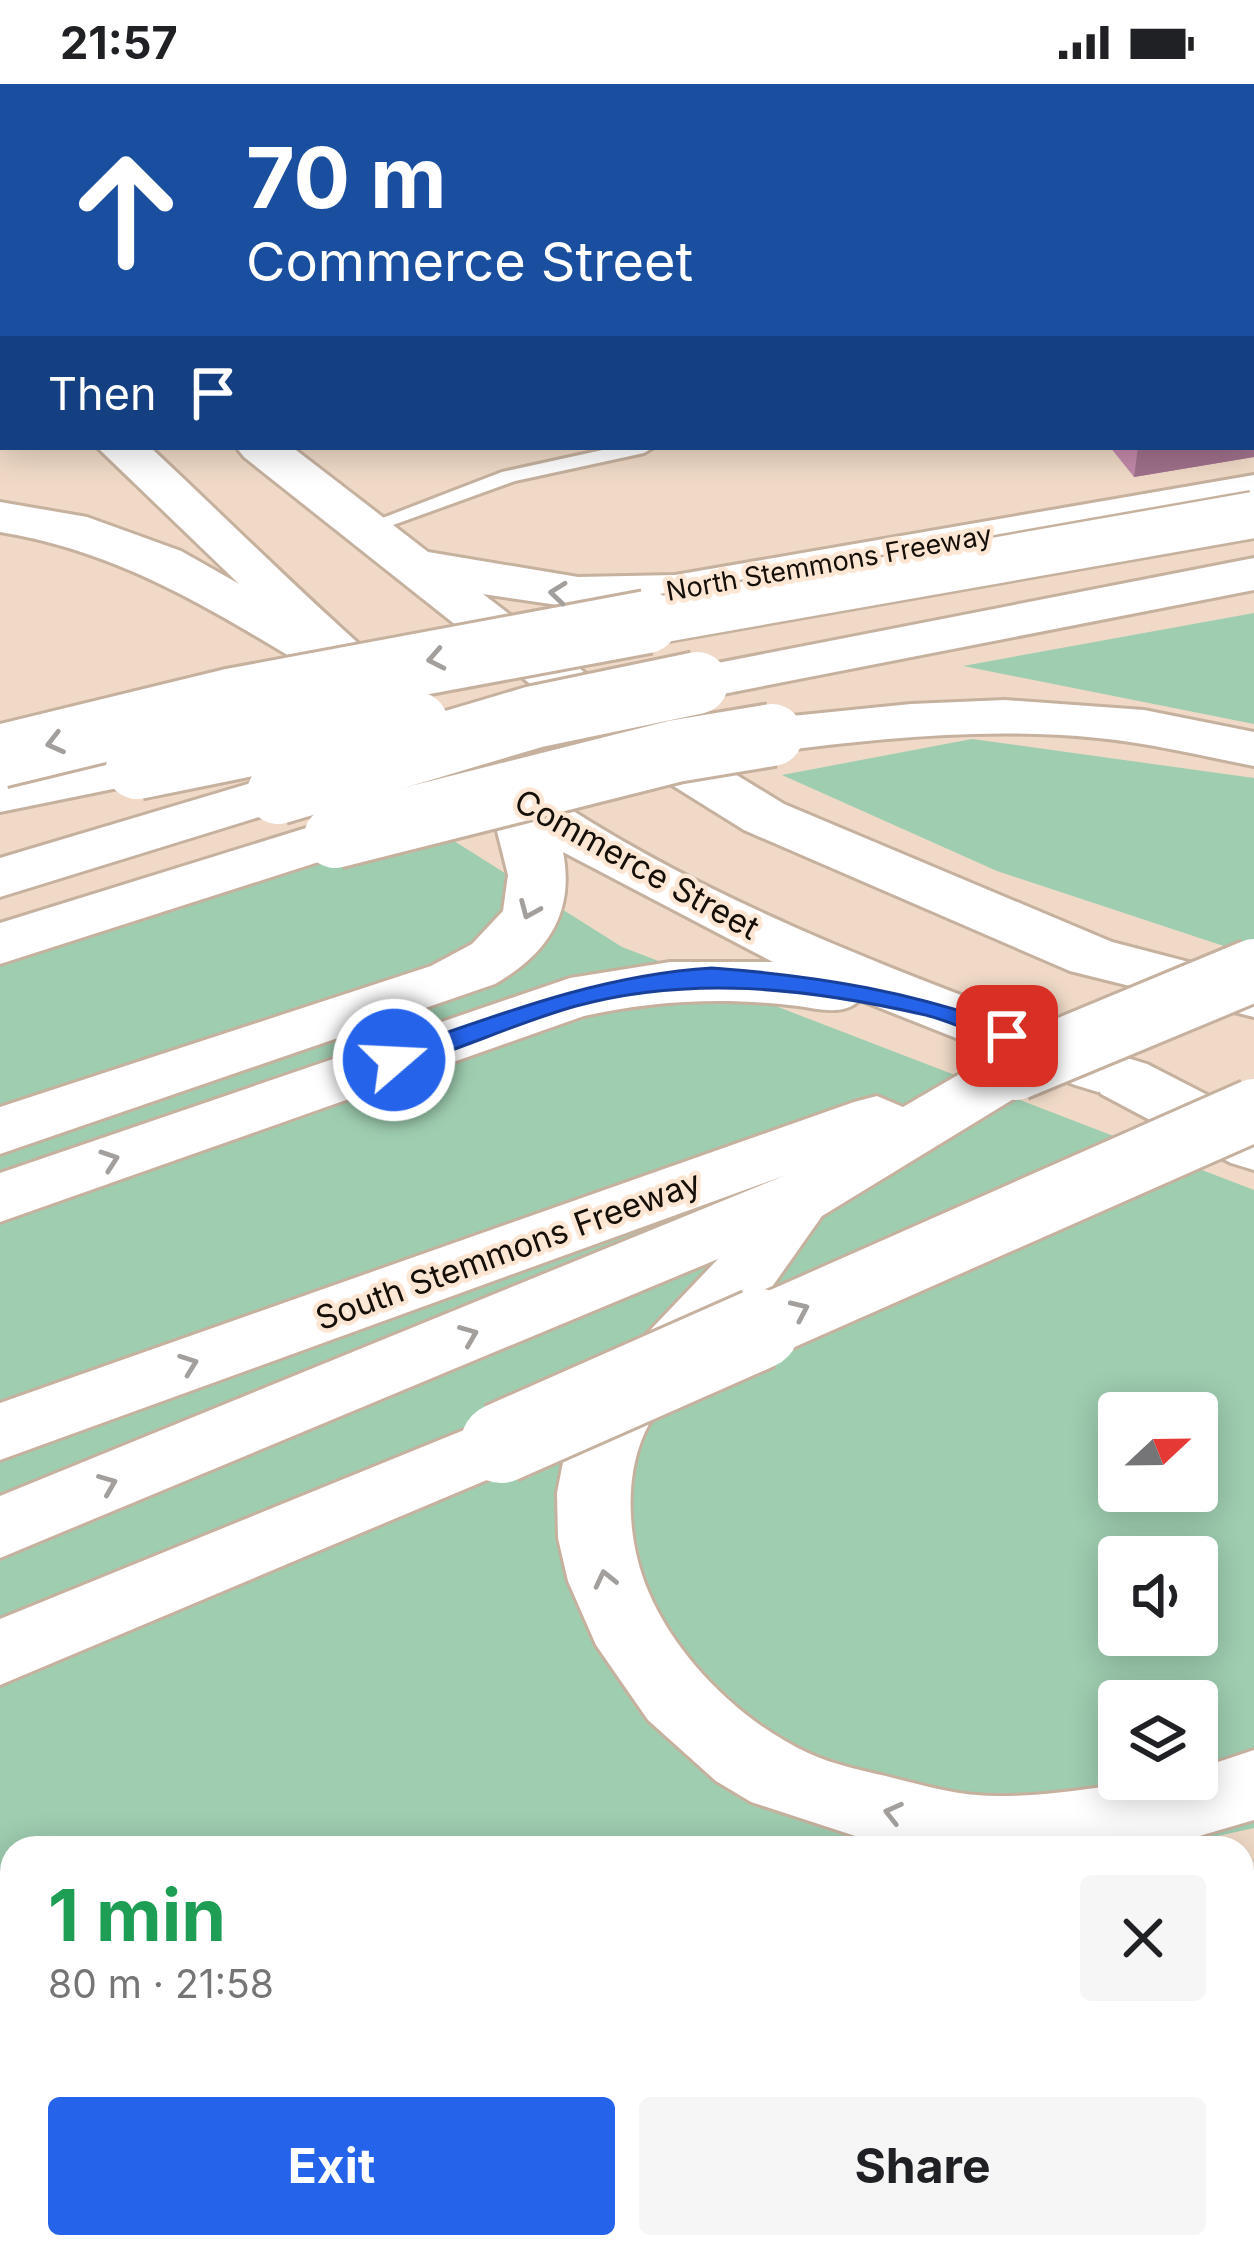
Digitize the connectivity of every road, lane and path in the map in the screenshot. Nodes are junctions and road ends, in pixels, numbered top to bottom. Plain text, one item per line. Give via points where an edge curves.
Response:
1 (125, 450) edge
2 (265, 450) edge
3 (630, 450) edge
4 (1254, 490) edge
5 (1254, 515) edge
6 (0, 517) edge
7 (384, 545) junction
8 (1254, 574) edge
9 (372, 682) junction
10 (535, 717) junction
11 (1254, 749) edge
12 (0, 756) edge
13 (0, 794) edge
14 (517, 800) junction
15 (0, 878) edge
16 (5, 943) edge
17 (1254, 970) edge
18 (1254, 1000) edge
19 (930, 1007) junction
20 (1124, 1079) junction
21 (1254, 1110) edge
22 (0, 1131) edge
23 (1254, 1147) edge
24 (785, 1177) junction
25 (0, 1198) edge
26 (0, 1432) edge
27 (0, 1528) edge
28 (0, 1653) edge
29 (1254, 1785) edge

1 - 9 main road, Commerce Street
2 - 7 main road
3 - 7 lane via 509,476
4 -> 7 main road, North Stemmons Freeway via 604,597 546,593
5 -> 12 main road, bridge via 426,661
6 - 9 main road via 69,528 164,562
7 - 18 main road via 626,732 764,817 1092,957
8 - 10 main road, bridge
9 - 14 main road, Commerce Street
10 - 13 main road, bridge via 340,727
10 - 15 main road, bridge
11 - 16 main road, bridge via 1141,727 1021,719 889,719 772,735 676,751 335,837
14 - 19 main road, Commerce Street via 770,939
14 -> 22 main road via 541,866 534,907 512,944 413,992
17 - 24 main road, bridge
19 - 20 main road, Commerce Street
25 -> 19 main road via 613,988 712,977 779,981
20 - 21 main road, Commerce Street
20 - 23 main road
28 -> 21 main road, bridge via 501,1443
26 -> 24 main road, South Stemmons Freeway
27 -> 24 main road
29 -> 24 main road via 1107,1822 967,1832 821,1795 746,1759 660,1682 608,1596 591,1514 602,1444 646,1373 729,1292

